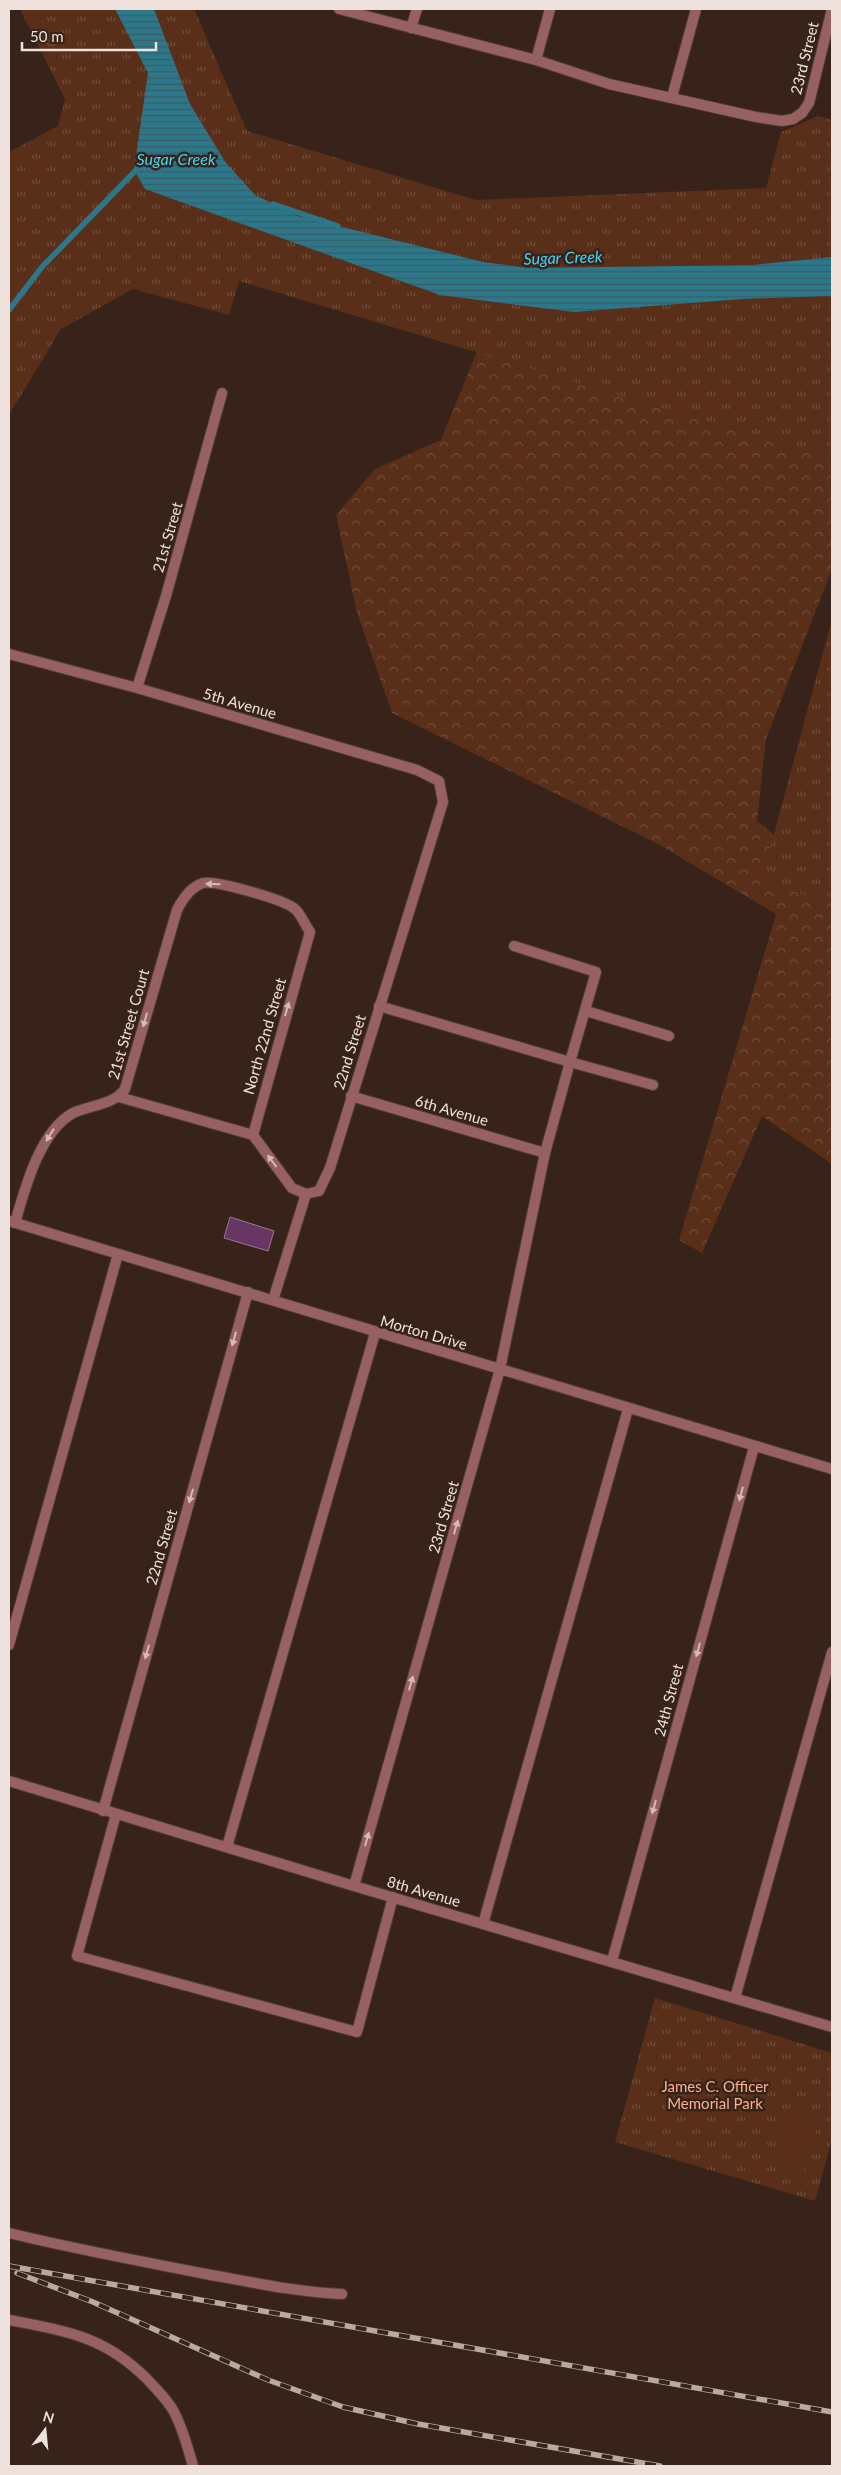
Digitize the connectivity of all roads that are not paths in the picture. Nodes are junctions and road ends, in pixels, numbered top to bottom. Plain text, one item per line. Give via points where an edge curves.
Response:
1 (339, 9) edge
2 (416, 9) edge
3 (550, 9) edge
4 (696, 9) edge
5 (832, 9) edge
6 (411, 28) junction
7 (536, 60) junction
8 (672, 97) junction
9 (222, 393) dead end
10 (9, 654) edge
11 (137, 688) junction
12 (444, 802) joint
13 (260, 895) joint
14 (514, 946) dead end
15 (379, 1006) junction
16 (586, 1011) junction
17 (669, 1036) dead end
18 (570, 1062) junction
19 (653, 1085) dead end
20 (351, 1096) junction
21 (119, 1097) junction
22 (253, 1135) junction
23 (545, 1153) junction
24 (306, 1194) junction
25 (12, 1222) edge
26 (118, 1254) junction
27 (248, 1292) junction
28 (273, 1300) junction
29 (375, 1333) junction
30 (500, 1370) junction
31 (628, 1409) junction
32 (754, 1447) junction
33 (832, 1469) edge
34 (9, 1645) edge
35 (832, 1652) edge
36 (9, 1781) edge
37 (103, 1811) junction
38 (116, 1814) junction
39 (227, 1847) junction
40 (354, 1886) junction
41 (393, 1897) junction
42 (483, 1924) junction
43 (612, 1962) junction
44 (735, 1998) junction
45 (832, 2027) edge
46 (9, 2233) edge
47 (342, 2294) dead end
48 (9, 2320) edge
49 (193, 2466) edge

1 - 6 street
2 - 6 street
3 - 7 street
4 - 8 street
5 - 8 street, 23rd Street via 809,103 793,119 756,118
6 - 7 street
7 - 8 street via 609,84
9 - 11 street, 21st Street
10 - 11 street, 5th Avenue
11 - 12 street, 5th Avenue via 417,770 439,782
12 - 15 street, 22nd Street
13 -> 21 street, 21st Street Court via 214,882 201,884 182,900 124,1090
22 -> 13 street, North 22nd Street via 310,932 295,908
14 - 16 street, 23rd Street via 596,972
15 - 18 street
15 - 20 street, 22nd Street
16 - 17 street
16 - 18 street, 23rd Street
18 - 19 street
18 - 23 street, 23rd Street
20 - 23 street, 6th Avenue
20 - 24 street, 22nd Street via 325,1181 319,1191
21 - 22 street
21 -> 25 street, 21st Street Court via 93,1105 59,1122 41,1152
24 -> 22 street via 292,1188
23 - 30 street, 23rd Street
24 - 28 street
25 - 26 street, Morton Drive
26 - 27 street, Morton Drive
26 - 34 street
27 - 28 street, Morton Drive
27 -> 37 street, 22nd Street
28 - 29 street, Morton Drive
29 - 30 street, Morton Drive
29 - 39 street
30 - 31 street, Morton Drive
40 -> 30 street, 23rd Street
31 - 32 street, Morton Drive
31 - 42 street
32 - 33 street, Morton Drive
32 -> 43 street, 24th Street
35 - 44 street
36 - 37 street, 8th Avenue
37 - 38 street, 8th Avenue
38 - 39 street, 8th Avenue
38 - 41 street via 77,1956 356,2032
39 - 40 street, 8th Avenue
40 - 41 street, 8th Avenue
41 - 42 street, 8th Avenue
42 - 43 street, 8th Avenue
43 - 44 street, 8th Avenue
44 - 45 street, 8th Avenue
46 - 47 street via 217,2276 316,2293
48 - 49 street via 70,2332 99,2342 131,2363 174,2411

